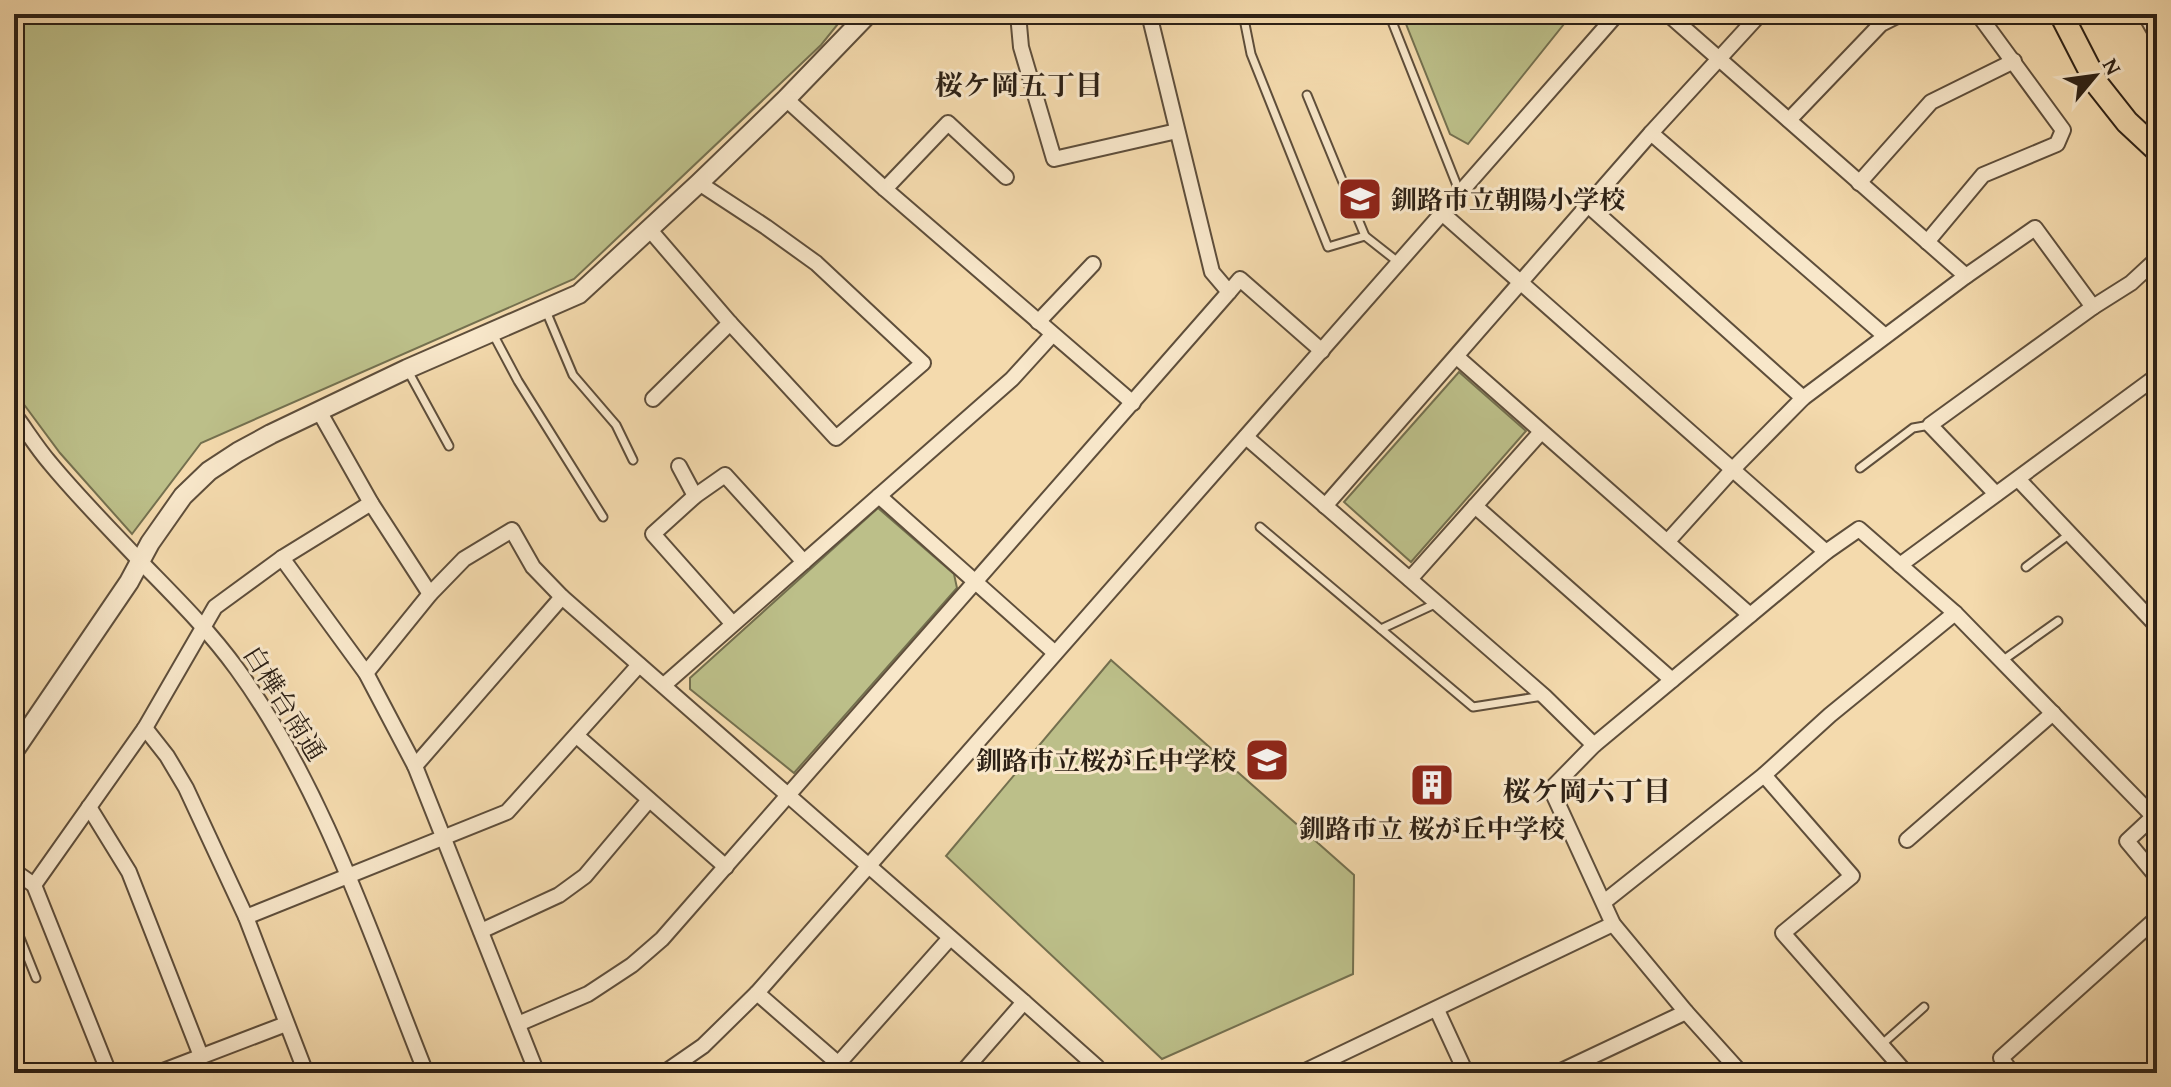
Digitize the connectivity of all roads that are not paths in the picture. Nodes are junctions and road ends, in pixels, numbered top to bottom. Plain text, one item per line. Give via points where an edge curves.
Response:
1 (868, 14) edge
2 (1018, 14) edge
3 (1149, 14) edge
4 (1243, 14) edge
5 (1389, 14) edge
6 (1617, 14) edge
7 (1668, 14) edge
8 (1760, 14) edge
9 (1901, 14) edge
10 (1978, 14) edge
11 (2061, 14) edge
12 (2145, 14) edge
13 (2157, 35) edge
14 (1719, 60) junction
15 (2014, 61) junction
16 (1307, 95) dead end
17 (786, 99) junction
18 (1789, 120) junction
19 (1177, 131) junction
20 (1651, 133) junction
21 (2157, 150) edge
22 (1006, 177) dead end
23 (699, 183) junction
24 (1859, 183) junction
25 (885, 189) junction
26 (1460, 193) junction
27 (1589, 206) junction
28 (1442, 213) junction
29 (650, 230) junction
30 (1365, 236) junction
31 (1927, 242) junction
32 (2157, 259) edge
33 (1398, 262) junction
34 (1093, 264) dead end
35 (1966, 276) junction
36 (1522, 283) junction
37 (1229, 292) junction
38 (2093, 307) junction
39 (545, 309) junction
40 (1038, 322) junction
41 (730, 323) junction
42 (492, 332) junction
43 (1052, 335) junction
44 (1885, 336) junction
45 (1322, 351) junction
46 (1457, 357) junction
47 (407, 369) junction
48 (2157, 376) edge
49 (1803, 398) junction
50 (653, 399) dead end
51 (1133, 403) junction
52 (319, 411) junction
53 (14, 414) edge
54 (1930, 425) junction
55 (1541, 432) junction
56 (1246, 437) junction
57 (449, 446) dead end
58 (633, 460) dead end
59 (679, 466) dead end
60 (1860, 468) dead end
61 (1733, 469) junction
62 (2018, 479) junction
63 (1996, 494) junction
64 (695, 496) junction
65 (879, 496) junction
66 (371, 503) junction
67 (1325, 506) junction
68 (1475, 506) junction
69 (603, 517) dead end
70 (1260, 527) dead end
71 (2071, 533) junction
72 (1668, 541) junction
73 (1826, 552) junction
74 (282, 558) junction
75 (140, 561) junction
76 (804, 562) junction
77 (1900, 565) junction
78 (2026, 567) dead end
79 (1410, 579) junction
80 (976, 583) junction
81 (430, 594) junction
82 (562, 597) junction
83 (1437, 603) junction
84 (1955, 613) junction
85 (1750, 615) junction
86 (2058, 621) dead end
87 (732, 623) junction
88 (204, 626) junction
89 (2157, 626) edge
90 (1381, 629) junction
91 (1055, 653) junction
92 (2002, 661) junction
93 (639, 665) junction
94 (366, 673) junction
95 (1672, 680) junction
96 (664, 685) junction
97 (1544, 696) junction
98 (2053, 713) junction
99 (145, 728) junction
100 (577, 736) junction
101 (1594, 745) junction
102 (14, 751) edge
103 (415, 766) junction
104 (1764, 775) junction
105 (788, 795) junction
106 (649, 800) junction
107 (89, 807) junction
108 (2155, 815) edge
109 (444, 837) junction
110 (1907, 840) dead end
111 (868, 865) junction
112 (726, 867) junction
113 (14, 871) edge
114 (348, 877) junction
115 (2157, 877) edge
116 (34, 885) junction
117 (1604, 902) junction
118 (246, 917) junction
119 (2157, 918) edge
120 (14, 923) edge
121 (1613, 924) junction
122 (481, 931) junction
123 (950, 938) junction
124 (36, 978) dead end
125 (757, 993) junction
126 (1024, 1002) junction
127 (1924, 1007) dead end
128 (1437, 1010) junction
129 (1686, 1012) junction
130 (286, 1024) junction
131 (518, 1024) junction
132 (1881, 1045) junction
133 (201, 1056) junction
134 (839, 1070) edge
135 (109, 1073) edge
136 (158, 1073) edge
137 (306, 1073) edge
138 (426, 1073) edge
139 (537, 1073) edge
140 (664, 1073) edge
141 (962, 1073) edge
142 (1092, 1073) edge
143 (1301, 1073) edge
144 (1466, 1073) edge
145 (1557, 1073) edge
146 (1741, 1073) edge
147 (1906, 1073) edge
148 (2012, 1073) edge

1 - 17 street
2 - 19 street via 1021,47 1054,159
3 - 19 street
4 - 30 lane via 1251,54 1328,247
5 - 26 lane
6 - 26 street
7 - 14 street
8 - 14 street
9 - 18 street via 1881,24
10 - 15 street
11 - 21 main road via 2097,84
12 - 13 street
14 - 18 street
14 - 20 street
15 - 24 street via 1931,102
15 - 31 street via 2063,130 2057,144 1983,175
16 - 30 lane
17 - 23 street
17 - 25 street
18 - 24 street
19 - 37 street via 1212,272
20 - 27 street
20 - 44 street
22 - 25 street via 948,123
23 - 29 street
23 - 41 street via 816,263 923,363 836,438
24 - 31 street
25 - 40 street
26 - 28 street
27 - 36 street
27 - 49 street
28 - 33 street
28 - 36 street
29 - 39 street via 579,294
29 - 41 street
30 - 33 lane
31 - 35 street
32 - 38 street
33 - 45 street
34 - 40 street
35 - 38 street via 2035,228
35 - 44 street
36 - 46 street
36 - 61 street
37 - 45 street via 1240,279
37 - 51 street
38 - 54 street
39 - 42 street
39 - 58 lane via 573,375 616,425
40 - 43 street
41 - 50 street
42 - 47 street
42 - 69 lane
43 - 51 street
43 - 65 street via 1012,379
44 - 49 street
45 - 56 street
46 - 55 street
46 - 67 street
47 - 52 street
47 - 57 lane
48 - 62 street
49 - 61 street
51 - 80 street
52 - 66 street
52 - 75 street via 209,471 183,496
53 - 75 street, 白樺台南通 via 48,462
54 - 60 lane via 1913,428
54 - 63 street
55 - 68 street
55 - 72 street
56 - 67 street
56 - 91 street
59 - 64 street
61 - 72 street
61 - 73 street
62 - 63 street
62 - 71 street
63 - 77 street
64 - 76 street via 725,475
64 - 87 street via 653,534
65 - 76 street
65 - 80 street
66 - 74 street
66 - 81 street
67 - 79 street
68 - 79 street
68 - 95 street
70 - 90 lane
71 - 78 lane
71 - 89 street
72 - 85 street
73 - 77 street via 1859,529
73 - 85 street
74 - 88 street via 215,607
74 - 94 street
75 - 88 street, 白樺台南通
75 - 102 street
76 - 87 street
77 - 84 street
79 - 83 street
80 - 91 street
80 - 105 street
81 - 82 street via 464,559 512,530 533,567
81 - 94 street
82 - 93 street
82 - 103 street
83 - 90 lane
83 - 97 street
84 - 92 street
84 - 104 street
85 - 95 street
86 - 92 lane
87 - 96 street
88 - 99 street
88 - 114 street, 白樺台南通 via 282,736
90 - 97 lane via 1473,707
91 - 111 street
92 - 98 street
93 - 96 street
93 - 100 street
94 - 103 street
95 - 101 street
96 - 105 street
97 - 101 street
98 - 108 street
98 - 110 street
99 - 107 street
99 - 118 street via 186,788
100 - 106 street
100 - 109 street via 507,812
101 - 117 street via 1551,789
103 - 109 street
104 - 117 street
104 - 132 street via 1852,876 1783,933
105 - 111 street
105 - 112 street
106 - 112 street
106 - 122 street via 585,876 559,895
107 - 116 street
107 - 133 street via 129,872
108 - 115 street via 2127,841
109 - 114 street
109 - 122 street
111 - 123 street
111 - 125 street
112 - 131 street via 632,965 588,994
113 - 116 street
114 - 118 street
114 - 138 street, 白樺台南通
116 - 135 street
117 - 121 street
118 - 130 street
119 - 148 street via 2001,1058
120 - 124 lane
121 - 128 street
121 - 129 street
122 - 131 street
123 - 126 street
123 - 134 street
125 - 134 street
125 - 140 street via 703,1046
126 - 141 street
126 - 142 street via 1097,1067
127 - 132 lane
128 - 143 street
128 - 144 street
129 - 145 street
129 - 146 street
130 - 133 street
130 - 137 street
131 - 139 street
132 - 147 street
133 - 136 street

